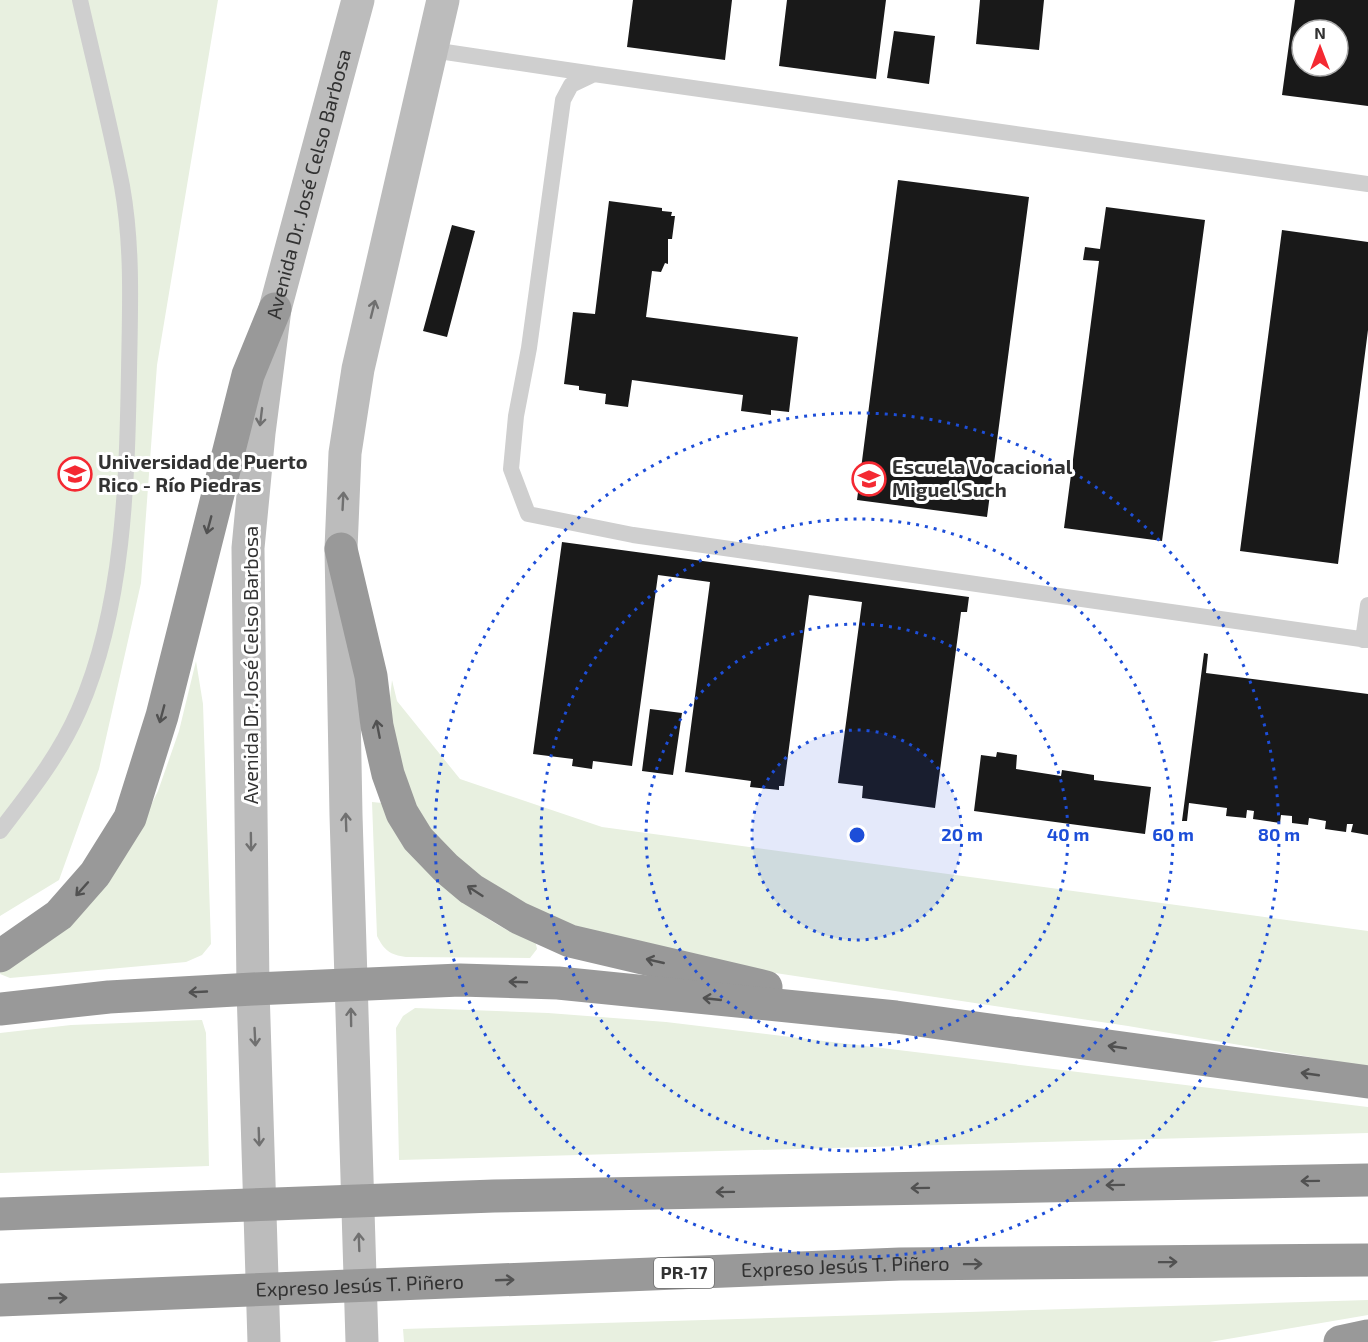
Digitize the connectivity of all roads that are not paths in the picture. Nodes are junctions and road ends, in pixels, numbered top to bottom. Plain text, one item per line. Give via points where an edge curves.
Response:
1 (80, 0) edge
2 (358, 0) edge
3 (443, 0) edge
4 (432, 50) junction
5 (594, 74) junction
6 (1368, 184) edge
7 (275, 309) junction
8 (340, 549) junction
9 (1368, 605) edge
10 (1366, 640) edge
11 (0, 831) edge
12 (0, 956) edge
13 (350, 985) junction
14 (253, 989) junction
15 (0, 1009) edge
16 (896, 1017) junction
17 (1368, 1082) edge
18 (1368, 1180) edge
19 (0, 1214) edge
20 (1368, 1260) edge
21 (0, 1300) edge
22 (1368, 1336) edge
23 (264, 1342) edge
24 (362, 1342) edge
25 (1340, 1342) edge

1 - 11 lane via 122,187 131,266 127,475 110,605 80,709 52,765
2 - 7 main road, Avenida Dr. José Celso Barbosa
3 - 4 main road
4 - 5 lane
8 -> 4 main road via 345,453 358,369
5 - 6 lane
5 - 10 lane via 571,85 563,100 511,469 528,514 633,535
7 -> 12 highway via 248,375 162,716 130,818 95,874 59,915
7 -> 14 main road, Avenida Dr. José Celso Barbosa via 248,548
13 -> 8 main road
16 -> 8 highway via 570,941 519,918 471,889 446,868 418,839 402,813 388,774 371,676
9 - 10 lane
13 - 14 highway
16 -> 13 highway via 558,983 460,980
24 -> 13 main road
14 -> 15 highway via 109,997
14 -> 23 main road, Avenida Dr. José Celso Barbosa
17 -> 16 highway
18 -> 19 highway via 506,1196
21 -> 20 highway, Expreso Jesús T. Piñero / PR-17 via 900,1264
22 - 25 highway

